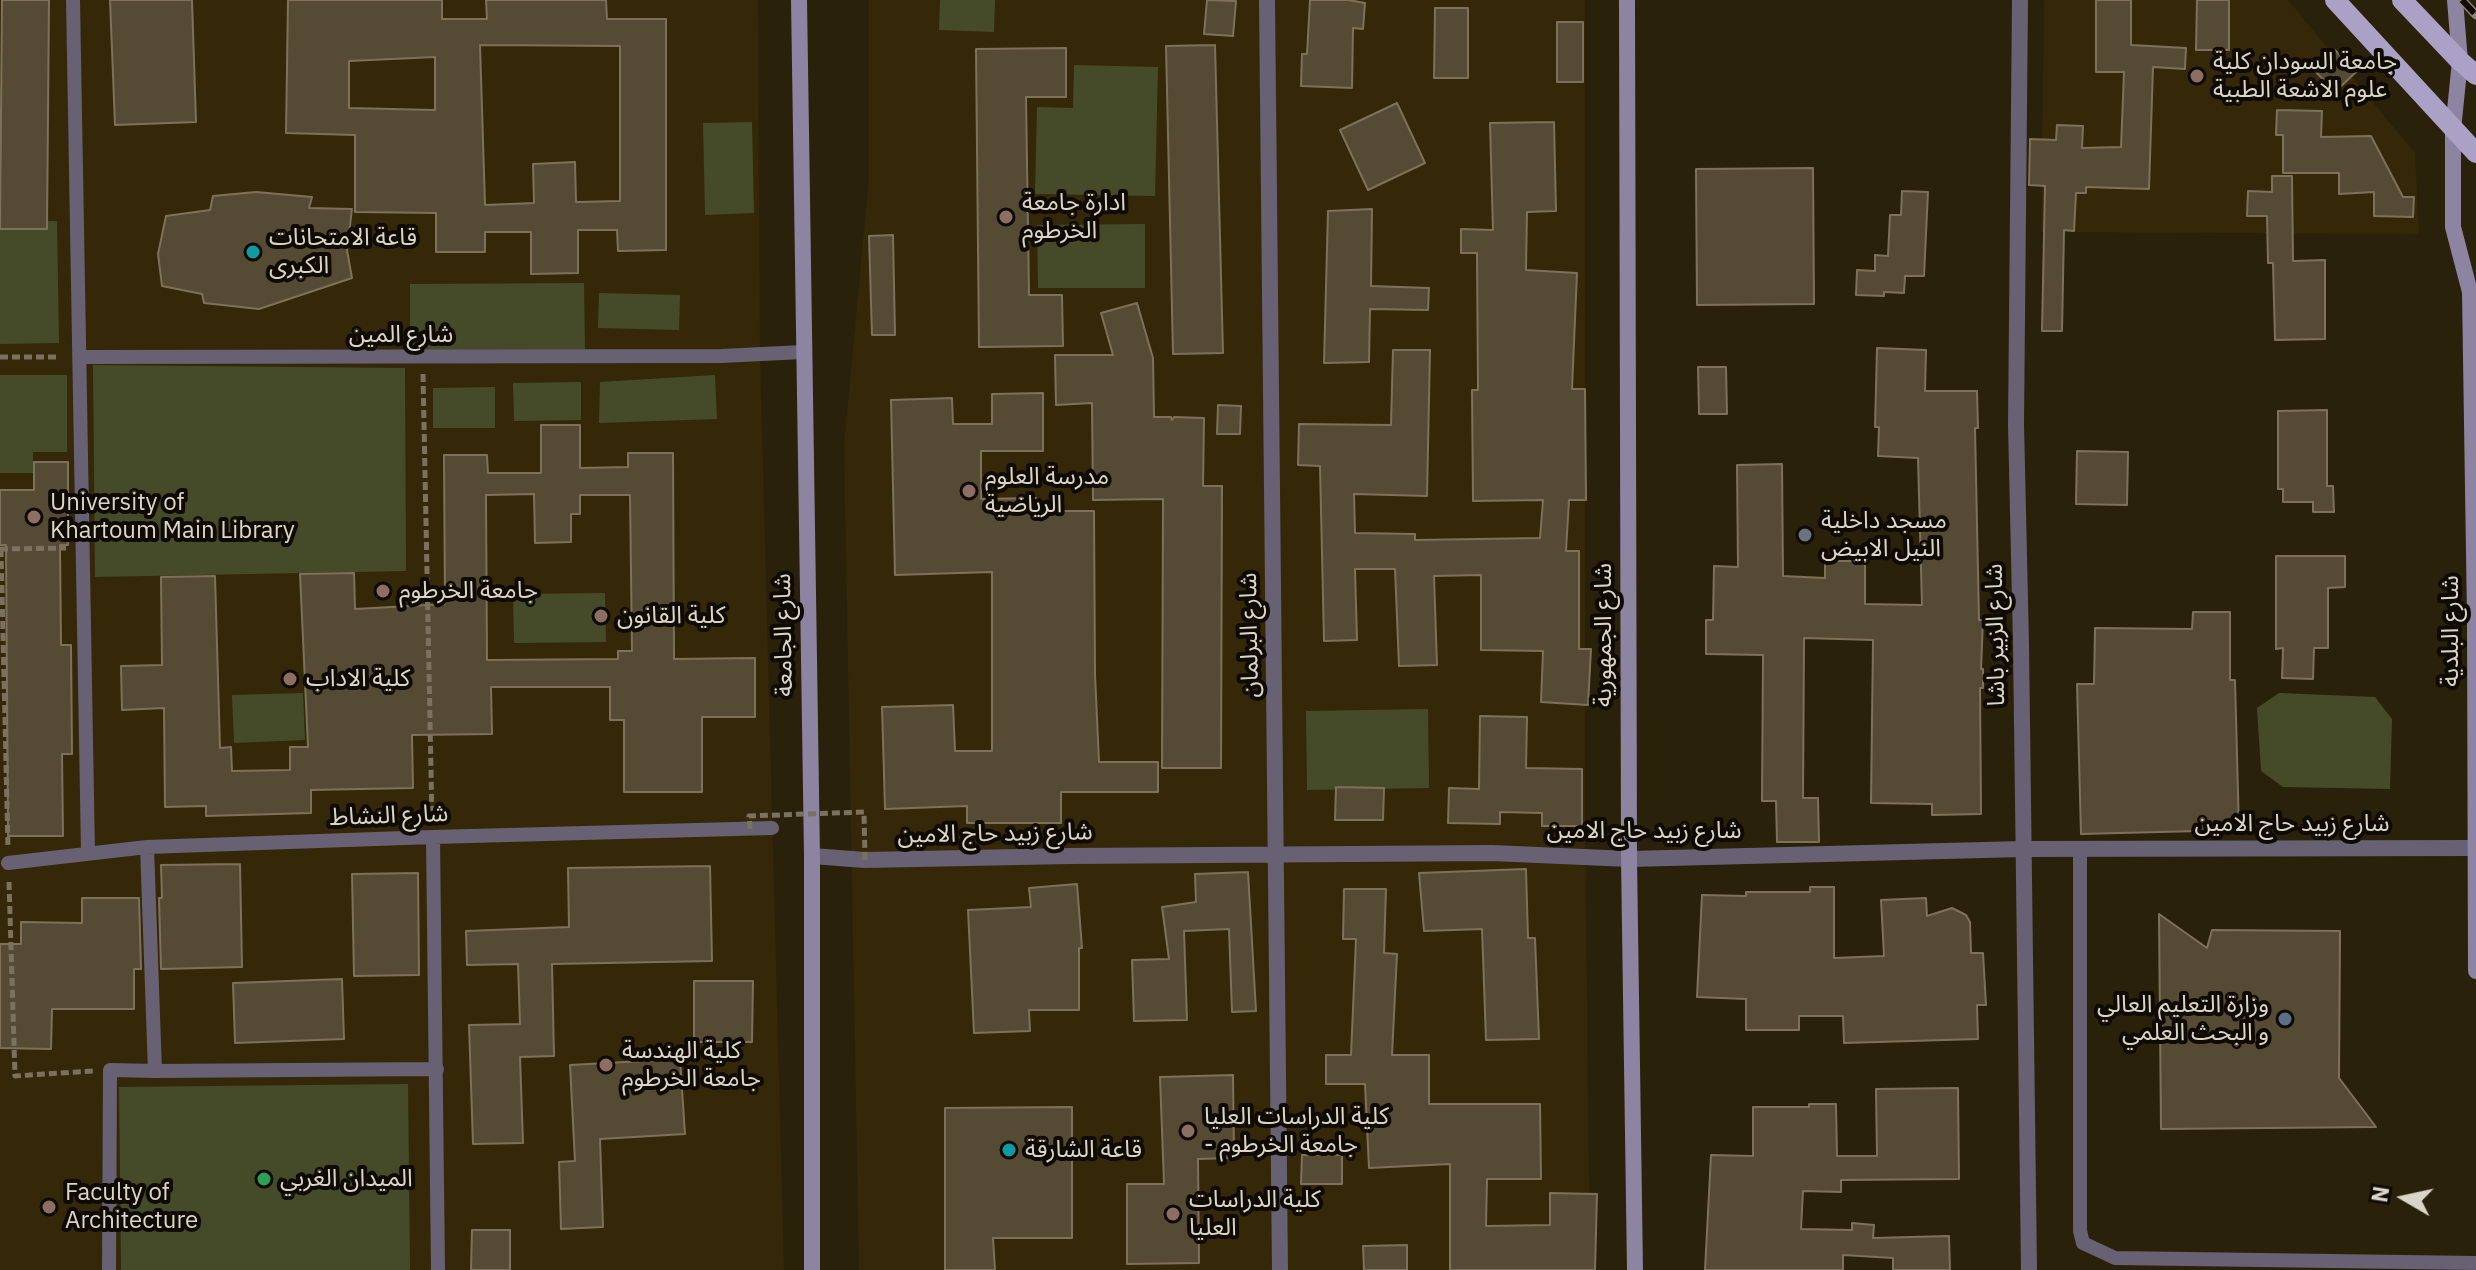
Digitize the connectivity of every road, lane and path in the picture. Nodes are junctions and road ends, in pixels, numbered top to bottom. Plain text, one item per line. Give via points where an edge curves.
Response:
1 (73, 0) edge
2 (799, 0) edge
3 (1267, 0) edge
4 (1627, 0) edge
5 (2020, 0) edge
6 (2335, 0) edge
7 (2402, 0) edge
8 (2455, 0) edge
9 (2460, 61) junction
10 (2476, 75) edge
11 (2453, 130) junction
12 (2476, 153) edge
13 (2476, 270) edge
14 (2470, 292) junction
15 (803, 352) junction
16 (0, 357) edge
17 (81, 357) junction
18 (422, 357) junction
19 (83, 548) junction
20 (0, 549) edge
21 (2, 691) edge
22 (3, 772) edge
23 (772, 828) dead end
24 (750, 829) junction
25 (433, 837) junction
26 (147, 847) junction
27 (2476, 848) edge
28 (2023, 849) junction
29 (2080, 849) junction
30 (88, 853) junction
31 (812, 856) junction
32 (1276, 856) junction
33 (1629, 859) junction
34 (865, 860) junction
35 (8, 863) junction
36 (2476, 971) edge
37 (437, 1069) junction
38 (110, 1070) junction
39 (155, 1071) junction
40 (2476, 1263) edge
41 (109, 1270) edge
42 (438, 1270) edge
43 (812, 1270) edge
44 (1280, 1270) edge
45 (1635, 1270) edge
46 (2029, 1270) edge

1 - 17 lane
2 - 15 main road, شارع الجامعة
3 - 32 street, شارع البرلمان
4 - 33 main road, شارع الجمهورية
5 - 28 street, شارع الزبير باشا via 2016,424
6 - 11 main road
7 - 9 main road
8 - 9 main road
9 - 10 main road
9 - 11 main road
11 - 12 main road
11 - 14 main road via 2453,227
13 - 14 main road
14 - 27 main road, شارع البلدية
15 - 18 lane, شارع المين
15 - 31 main road, شارع الجامعة
16 - 17 path
17 - 18 lane, شارع المين
17 - 19 lane
18 - 25 path
19 - 20 path
19 - 30 lane
20 - 21 path
21 - 22 path
22 - 35 path
23 - 24 lane, شارع النشاط
24 - 25 lane, شارع النشاط
24 - 34 path, bridge via 749,816 864,812
25 - 26 lane, شارع النشاط
25 - 37 lane
26 - 30 lane, شارع النشاط
26 - 39 lane
27 - 29 street, شارع زبيد حاج الامين
27 - 36 main road, شارع البلدية
28 - 29 street, شارع زبيد حاج الامين
28 - 33 street, شارع زبيد حاج الامين
28 - 46 street, شارع الزبير باشا
29 - 40 lane via 2083,1243 2115,1258
30 - 35 lane, شارع النشاط
31 - 34 street, شارع زبيد حاج الامين
31 - 43 main road, شارع الجامعة
32 - 33 street, شارع زبيد حاج الامين via 1492,853
32 - 34 street, شارع زبيد حاج الامين
32 - 44 street, شارع البرلمان
33 - 45 main road, شارع الجمهورية
35 - 38 path via 15,1076
37 - 39 lane
37 - 42 lane
38 - 39 lane
38 - 41 lane

